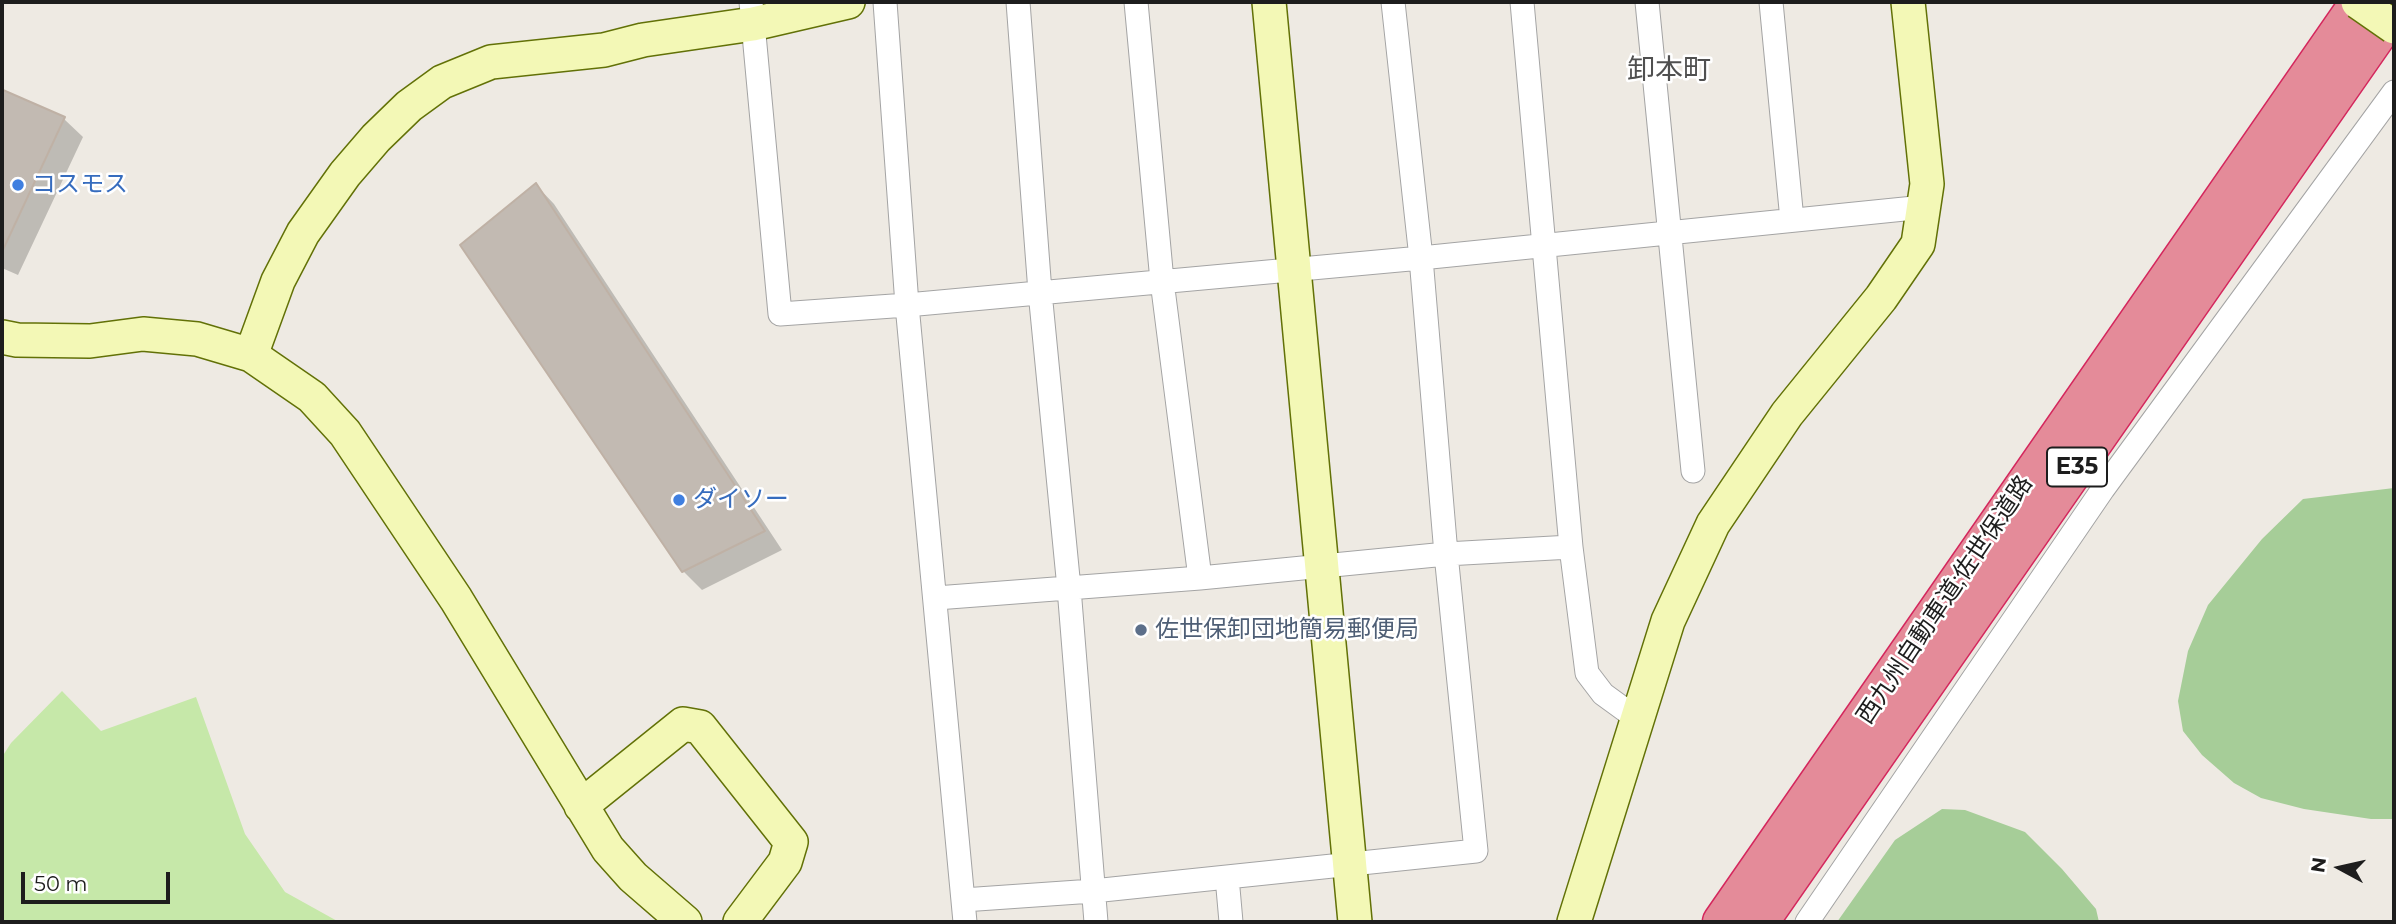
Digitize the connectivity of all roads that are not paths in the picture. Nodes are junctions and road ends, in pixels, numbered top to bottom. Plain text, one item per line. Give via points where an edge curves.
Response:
1 (848, 2) edge
2 (885, 2) edge
3 (1018, 2) edge
4 (1136, 2) edge
5 (1269, 2) edge
6 (1393, 2) edge
7 (1522, 2) edge
8 (1647, 2) edge
9 (1771, 2) edge
10 (1908, 2) edge
11 (2359, 2) edge
12 (2394, 10) edge
13 (752, 13) edge
14 (2394, 27) edge
15 (2394, 92) edge
16 (1924, 207) junction
17 (1792, 220) junction
18 (1671, 232) junction
19 (1545, 244) junction
20 (1421, 258) junction
21 (1292, 270) junction
22 (1162, 281) junction
23 (1040, 292) junction
24 (906, 305) junction
25 (2, 337) edge
26 (251, 355) junction
27 (1693, 471) dead end
28 (1571, 547) junction
29 (1446, 554) junction
30 (1322, 566) junction
31 (1200, 578) junction
32 (1069, 588) junction
33 (936, 598) junction
34 (1636, 718) junction
35 (581, 806) junction
36 (1349, 865) junction
37 (1227, 877) junction
38 (1093, 891) junction
39 (964, 911) edge
40 (685, 922) edge
41 (740, 922) edge
42 (1096, 922) edge
43 (1231, 922) edge
44 (1355, 922) edge
45 (1574, 922) edge
46 (1722, 922) edge
47 (1759, 922) edge
48 (1807, 922) edge

1 - 13 street
2 - 24 street
3 - 23 street
4 - 22 street
5 - 21 street
6 - 20 street
7 - 19 street
8 - 18 street
9 - 17 street
10 - 16 street via 1927,184
11 - 14 street, bridge
11 - 46 highway, 西九州自動車道;佐世保道路 / E35
12 - 47 highway, 西九州自動車道;佐世保道路 / E35
13 - 24 street via 780,314
13 - 26 street via 604,50 491,62 442,82 408,106 376,138 303,233 278,281
15 - 48 street via 2103,489
16 - 17 street
16 - 34 street via 1918,244 1881,298 1787,414 1713,524 1668,621
17 - 18 street
18 - 19 street
18 - 27 street
19 - 20 street
19 - 28 street
20 - 21 street
20 - 29 street
21 - 22 street
21 - 30 street
22 - 23 street
22 - 31 street
23 - 24 street
23 - 32 street
24 - 33 street
25 - 26 street via 51,342 165,335 225,345
26 - 35 street via 312,397 345,433 456,600
28 - 29 street
28 - 34 street via 1587,673 1603,694
29 - 30 street
29 - 36 street via 1476,851
30 - 31 street
30 - 36 street
31 - 32 street
32 - 33 street
32 - 38 street
33 - 39 street
34 - 45 street
35 - 40 street via 608,849 633,877
35 - 41 street via 683,724 700,727 791,842 785,863
36 - 37 street
36 - 44 street
37 - 38 street
37 - 43 street
38 - 39 street
38 - 42 street

